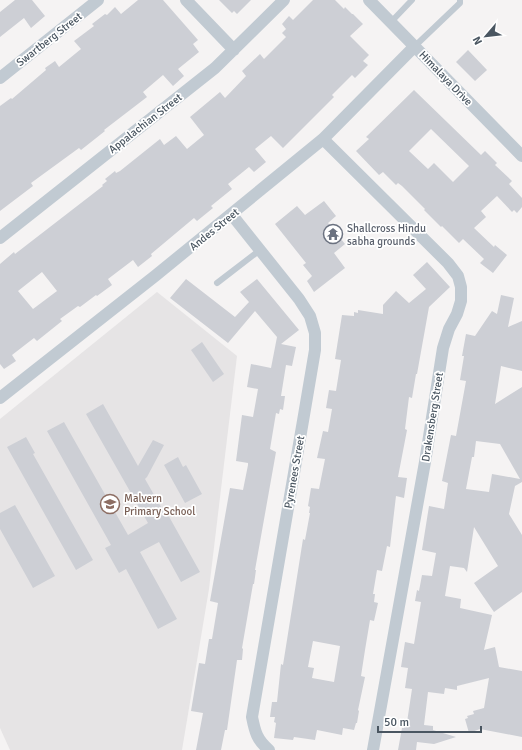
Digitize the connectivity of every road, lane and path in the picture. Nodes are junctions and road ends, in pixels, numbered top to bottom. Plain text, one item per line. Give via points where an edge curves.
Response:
1 (98, 0) edge
2 (186, 0) edge
3 (284, 0) edge
4 (369, 0) edge
5 (412, 0) edge
6 (460, 0) edge
7 (391, 22) junction
8 (415, 46) junction
9 (234, 50) junction
10 (0, 78) edge
11 (323, 139) junction
12 (522, 156) edge
13 (232, 215) junction
14 (0, 238) edge
15 (260, 250) junction
16 (217, 283) dead end
17 (0, 398) edge
18 (269, 750) edge
19 (373, 750) edge

1 - 10 street, Swartberg Street
2 - 9 street
3 - 9 street, Appalachian Street
4 - 7 street, Himalaya Drive
5 - 7 lane
6 - 8 lane via 460,3
7 - 8 street, Himalaya Drive
8 - 11 street, Andes Street
8 - 12 street, Himalaya Drive
9 - 14 street, Appalachian Street via 215,68
11 - 13 street, Andes Street
11 - 19 street, Drakensberg Street via 448,263 458,276 461,287 461,301 443,348
13 - 15 street, Pyrenees Street
13 - 17 street, Andes Street
15 - 16 lane
15 - 18 street, Pyrenees Street via 299,299 310,316 315,333 308,394 252,717 260,742

